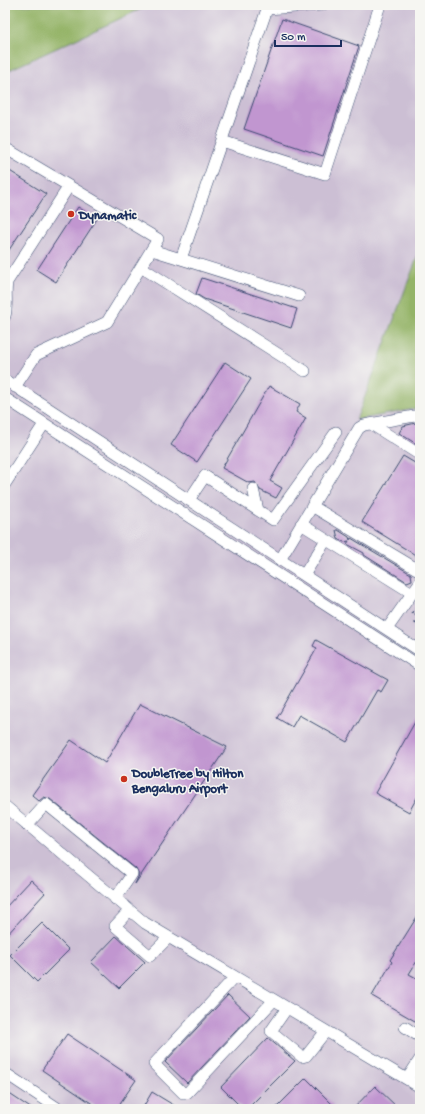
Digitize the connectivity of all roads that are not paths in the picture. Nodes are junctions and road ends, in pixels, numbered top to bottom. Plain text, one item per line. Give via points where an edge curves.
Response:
1 (322, 5) edge
2 (380, 5) edge
3 (222, 141) junction
4 (5, 148) edge
5 (69, 186) junction
6 (152, 250) junction
7 (181, 259) junction
8 (141, 267) junction
9 (6, 286) edge
10 (299, 296) dead end
11 (5, 316) edge
12 (305, 371) dead end
13 (5, 380) edge
14 (15, 387) junction
15 (5, 398) edge
16 (420, 415) edge
17 (44, 424) junction
18 (371, 424) junction
19 (336, 432) dead end
20 (420, 455) edge
21 (5, 484) edge
22 (253, 489) dead end
23 (189, 500) junction
24 (312, 506) junction
25 (258, 510) junction
26 (301, 524) junction
27 (326, 540) junction
28 (280, 560) junction
29 (420, 571) edge
30 (304, 575) junction
31 (420, 582) edge
32 (412, 593) junction
33 (387, 629) junction
34 (420, 651) edge
35 (420, 666) edge
36 (5, 806) edge
37 (27, 825) junction
38 (115, 899) junction
39 (129, 911) junction
40 (168, 938) junction
41 (234, 978) junction
42 (274, 1000) junction
43 (287, 1008) junction
44 (405, 1027) dead end
45 (326, 1031) junction
46 (420, 1037) edge
47 (420, 1059) edge
48 (5, 1074) edge
49 (407, 1079) junction
50 (420, 1087) edge
51 (59, 1109) edge

1 - 3 street via 267,9
2 - 3 street via 324,174
3 - 7 street
4 - 5 street
5 - 6 street via 158,239
5 - 9 street
6 - 7 street
6 - 8 street
7 - 10 street
8 - 12 street
8 - 14 street via 107,322 36,355
9 - 11 street via 8,304
13 - 14 street
14 - 23 street
15 - 17 street
16 - 18 street
17 - 21 street
17 - 35 street
18 - 20 street
18 - 24 street via 361,426 357,430
19 - 25 street via 273,520
22 - 25 street
23 - 25 street via 205,476
23 - 28 street
24 - 26 street
24 - 29 street
26 - 27 street
26 - 28 street
27 - 30 street
27 - 32 street
28 - 30 street
30 - 33 street
31 - 32 street
32 - 33 street
33 - 34 street
36 - 37 street
37 - 38 street
37 - 38 street via 46,804 132,874
38 - 39 street
39 - 40 street
39 - 40 street via 115,926 150,956
40 - 41 street
41 - 42 street
41 - 42 street via 154,1064 184,1093 187,1093
42 - 43 street
43 - 45 street
43 - 45 street via 271,1030 302,1057 306,1056
44 - 46 street
45 - 49 street
47 - 49 street
48 - 51 street
49 - 50 street

